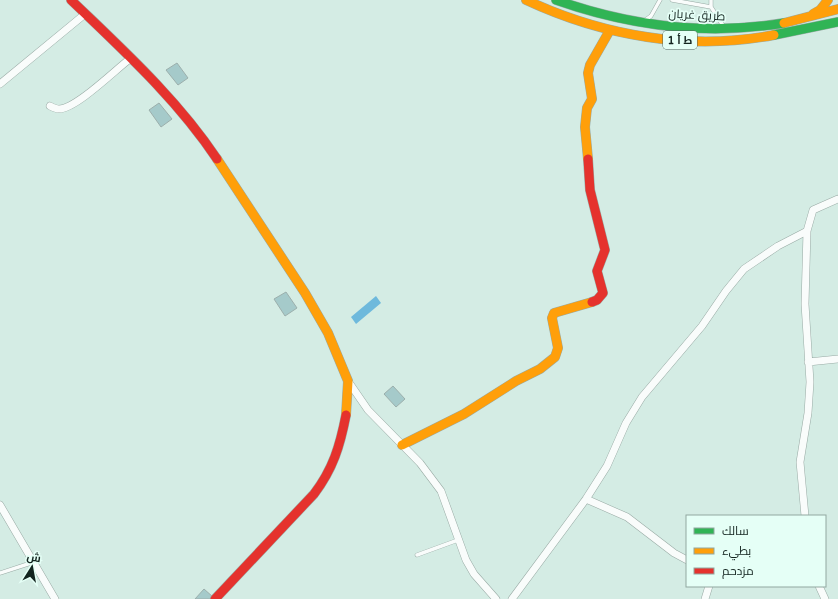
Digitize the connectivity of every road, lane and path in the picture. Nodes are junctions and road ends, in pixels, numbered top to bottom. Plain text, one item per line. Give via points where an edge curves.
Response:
1 (71, 0) edge
2 (526, 0) edge
3 (556, 0) edge
4 (660, 0) edge
5 (672, 0) edge
6 (711, 0) edge
7 (828, 0) edge
8 (837, 0) edge
9 (838, 4) edge
10 (711, 7) junction
11 (838, 9) edge
12 (84, 14) junction
13 (810, 17) junction
14 (838, 22) edge
15 (640, 24) junction
16 (726, 29) junction
17 (610, 30) junction
18 (130, 58) junction
19 (0, 84) edge
20 (50, 106) dead end
21 (838, 199) edge
22 (807, 231) junction
23 (838, 359) edge
24 (808, 362) junction
25 (348, 381) junction
26 (402, 445) junction
27 (586, 499) junction
28 (0, 505) edge
29 (805, 515) edge
30 (458, 540) junction
31 (418, 555) dead end
32 (686, 560) edge
33 (34, 562) junction
34 (0, 573) edge
35 (708, 587) edge
36 (819, 587) edge
37 (55, 599) edge
38 (215, 599) edge
39 (496, 599) edge
40 (512, 599) edge
41 (705, 599) edge
42 (825, 599) edge

1 - 12 main road
2 - 17 main road, ط أ 1 via 572,19
3 - 15 main road, طريق غريان / ط أ 1
4 - 15 lane via 651,16
5 - 10 lane
6 - 10 lane
7 - 13 main road
8 - 9 main road
10 - 16 lane
11 - 13 main road, طريق غريان / ط أ 1
12 - 18 main road
12 - 19 street
13 - 16 main road, طريق غريان / ط أ 1
14 - 17 main road, ط أ 1 via 740,40 698,42 639,36
15 - 16 main road, طريق غريان / ط أ 1
17 - 26 main road via 590,65 588,73 592,99 587,108 585,127 590,190 605,250 597,272 602,296 554,313 552,318 558,348 554,356 540,369 464,414
18 - 20 street via 69,106 59,109
18 - 25 main road via 198,130 224,168 328,333
21 - 22 street via 813,210
22 - 24 street via 805,304
22 - 27 street via 773,249 744,269 736,278 702,326 642,397 626,423 607,466
23 - 24 street
24 - 29 street via 808,413 800,462
25 - 26 street via 368,410
25 - 38 main road via 346,416 339,448 327,477
26 - 30 street via 420,463 441,491
27 - 32 street via 627,517 674,554
27 - 40 street
28 - 33 street
30 - 31 lane
30 - 39 street via 474,574
33 - 34 lane
33 - 37 street
35 - 41 street
36 - 42 street

